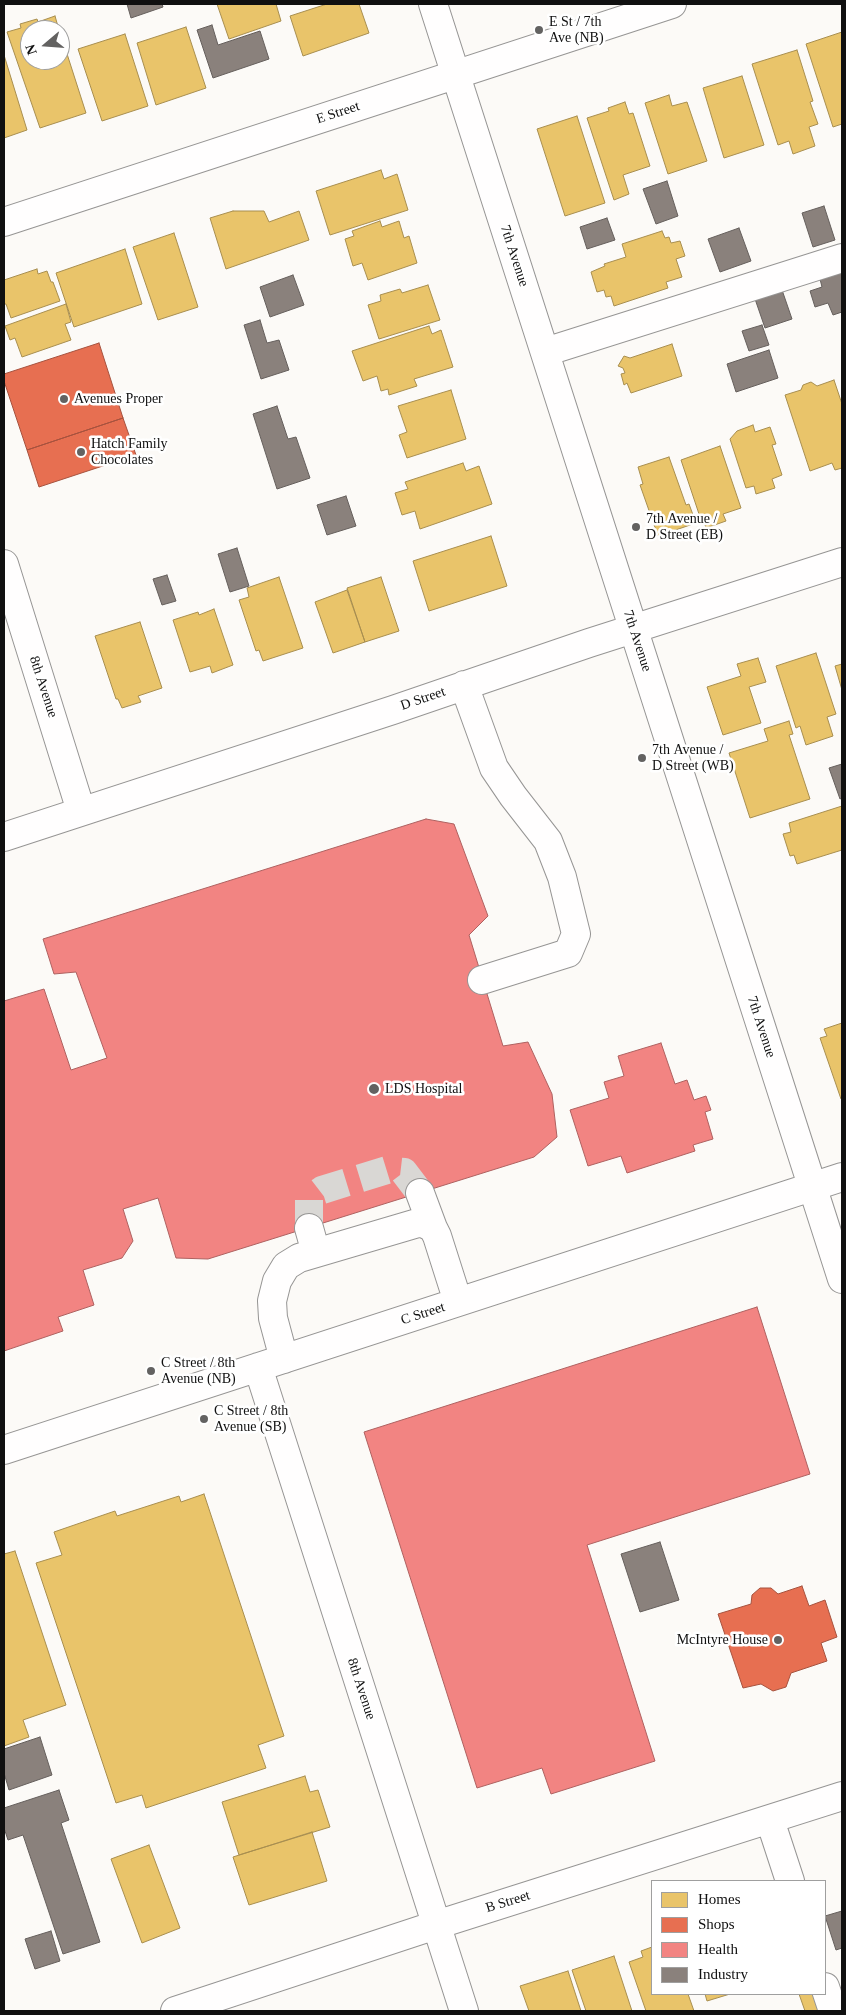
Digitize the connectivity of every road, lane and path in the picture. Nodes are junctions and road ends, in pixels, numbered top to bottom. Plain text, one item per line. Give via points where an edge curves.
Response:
1 (433, 4) edge
2 (672, 4) edge
3 (456, 75) junction
4 (4, 222) edge
5 (842, 258) edge
6 (545, 352) junction
7 (842, 562) edge
8 (4, 564) edge
9 (634, 630) junction
10 (464, 685) junction
11 (81, 811) junction
12 (4, 837) edge
13 (482, 980) dead end
14 (842, 1177) edge
15 (812, 1187) junction
16 (420, 1193) tunnel mouth
17 (433, 1228) junction
18 (842, 1279) edge
19 (458, 1302) junction
20 (284, 1359) junction
21 (258, 1367) junction
22 (4, 1450) edge
23 (842, 1796) edge
24 (770, 1820) junction
25 (790, 1880) edge
26 (436, 1925) junction
27 (826, 1990) edge
28 (175, 2011) edge
29 (464, 2011) edge
30 (833, 2011) edge

1 - 3 street, 7th Avenue
2 - 3 street, E Street
3 - 4 street, E Street
3 - 6 street, 7th Avenue
5 - 6 street
6 - 9 street, 7th Avenue
7 - 9 street, D Street
8 - 11 street, 8th Avenue
9 - 10 street, D Street
9 - 15 street, 7th Avenue
10 - 11 street, D Street
10 - 13 street via 494,768 548,841 562,877 576,934 568,953
11 - 12 street, D Street
14 - 15 street, C Street
15 - 18 street, 7th Avenue
15 - 19 street, C Street
16 - 17 street
17 - 19 street
17 - 20 street via 421,1222 312,1240 300,1258 286,1266 277,1281 272,1301
19 - 20 street, C Street
20 - 21 street, C Street
21 - 22 street, C Street
21 - 26 street, 8th Avenue
23 - 24 street, B Street
24 - 25 street
24 - 26 street, B Street
26 - 28 street, B Street
26 - 29 street, 8th Avenue
27 - 30 street

